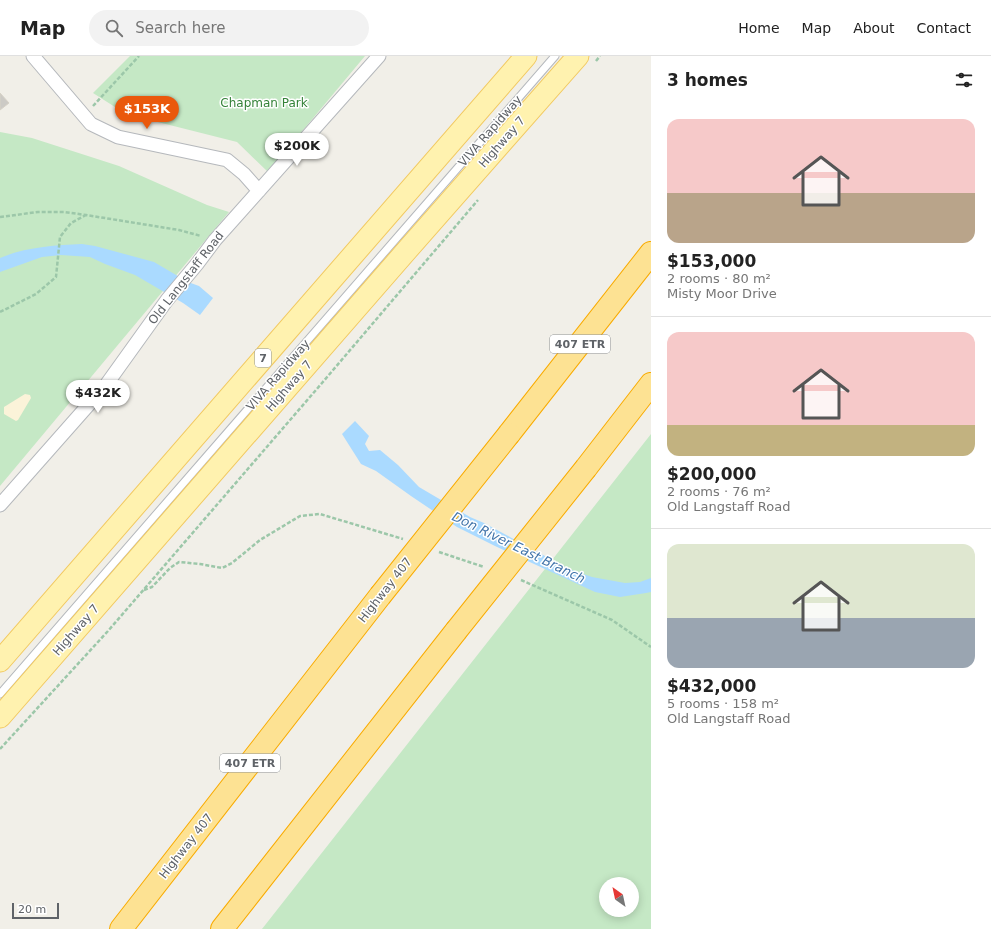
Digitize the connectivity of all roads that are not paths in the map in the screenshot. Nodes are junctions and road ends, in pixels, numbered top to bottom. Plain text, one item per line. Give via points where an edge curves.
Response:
1 (33, 56) edge
2 (379, 56) edge
3 (526, 56) edge
4 (555, 56) edge
5 (587, 59) edge
6 (259, 191) junction
7 (651, 253) edge
8 (651, 384) edge
9 (0, 505) edge
10 (0, 661) edge
11 (0, 694) edge
12 (0, 717) edge
13 (121, 929) edge
14 (222, 929) edge

1 - 6 street via 91,124 118,137 228,160
2 - 6 street, Old Langstaff Road
3 - 10 main road, 7
4 - 11 lane, VIVA Rapidway
5 - 12 main road, Highway 7 via 403,255
6 - 9 street, Old Langstaff Road via 214,240 106,385
7 - 13 highway, Highway 407 / 407 ETR, bridge
8 - 14 highway, bridge

